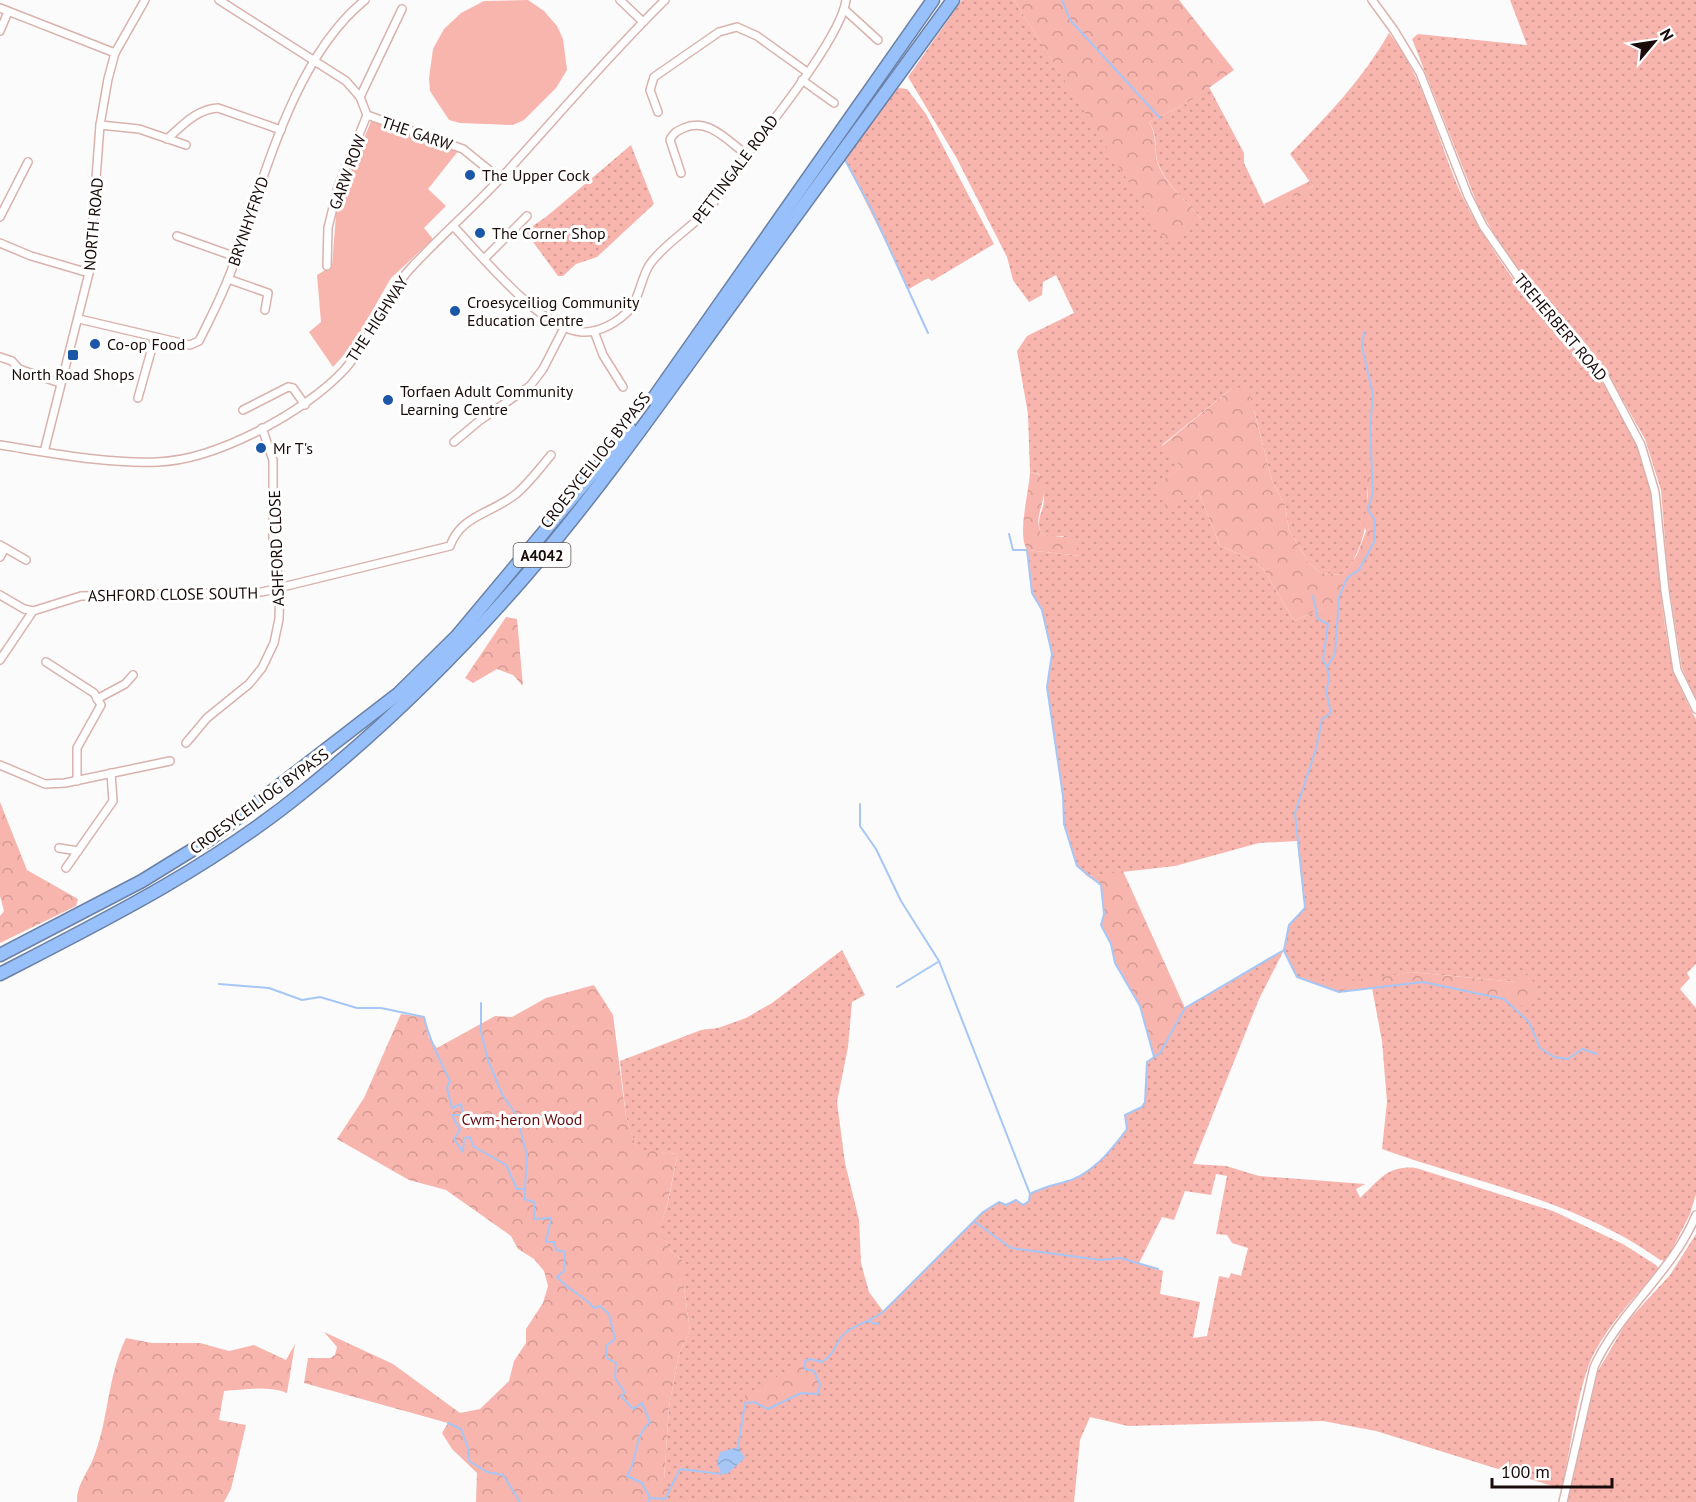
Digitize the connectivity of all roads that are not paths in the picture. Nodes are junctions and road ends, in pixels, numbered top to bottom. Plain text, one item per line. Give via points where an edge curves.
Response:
1 (145, 0) edge
2 (219, 0) edge
3 (365, 0) edge
4 (620, 0) edge
5 (665, 0) edge
6 (846, 0) edge
7 (933, 0) edge
8 (953, 0) edge
9 (1372, 0) edge
10 (0, 8) edge
11 (402, 9) dead end
12 (845, 10) junction
13 (8, 12) junction
14 (643, 22) junction
15 (0, 31) edge
16 (878, 39) dead end
17 (115, 53) junction
18 (315, 60) junction
19 (807, 72) junction
20 (802, 80) junction
21 (360, 97) junction
22 (834, 102) dead end
23 (666, 103) dead end
24 (367, 116) junction
25 (100, 125) junction
26 (281, 130) junction
27 (167, 139) junction
28 (186, 145) dead end
29 (747, 155) junction
30 (687, 159) dead end
31 (28, 162) dead end
32 (677, 162) junction
33 (681, 173) dead end
34 (500, 179) junction
35 (527, 216) dead end
36 (0, 217) edge
37 (454, 227) junction
38 (177, 236) dead end
39 (0, 243) edge
40 (236, 257) junction
41 (484, 259) junction
42 (327, 266) dead end
43 (89, 273) junction
44 (228, 279) junction
45 (266, 310) dead end
46 (79, 319) junction
47 (564, 328) junction
48 (594, 331) junction
49 (155, 337) junction
50 (0, 357) edge
51 (60, 383) junction
52 (623, 387) dead end
53 (138, 398) dead end
54 (305, 405) junction
55 (243, 411) dead end
56 (262, 428) junction
57 (454, 442) dead end
58 (0, 445) edge
59 (44, 452) junction
60 (551, 455) dead end
61 (3, 546) edge
62 (0, 557) edge
63 (26, 560) dead end
64 (280, 587) junction
65 (0, 595) edge
66 (33, 611) junction
67 (0, 660) edge
68 (46, 662) dead end
69 (133, 675) dead end
70 (97, 699) junction
71 (1696, 709) edge
72 (186, 743) dead end
73 (170, 761) dead end
74 (0, 765) edge
75 (111, 773) junction
76 (77, 781) junction
77 (59, 848) dead end
78 (78, 851) junction
79 (66, 868) dead end
80 (0, 955) edge
81 (0, 974) edge
82 (1696, 1215) edge
83 (1563, 1502) edge

1 - 17 street, NORTH ROAD
2 - 18 street, THE GARW
3 - 18 street, BRYNHYFRYD via 348,14
4 - 14 street
5 - 14 street, THE HIGHWAY
6 - 12 street, PETTINGALE ROAD
7 - 80 highway, CROESYCEILIOG BYPASS / A4042 via 637,421 458,636 398,694 210,839 142,881
8 - 81 highway, CROESYCEILIOG BYPASS / A4042 via 642,427 528,572 462,645 356,748 242,837 119,913
9 - 71 street, TREHERBERT ROAD via 1420,73 1483,226 1533,298 1604,375 1641,445 1655,492 1677,670
10 - 13 street
11 - 21 street
12 - 16 street
12 - 19 street, PETTINGALE ROAD
13 - 15 street
13 - 17 street
14 - 34 street, THE HIGHWAY
17 - 25 street, NORTH ROAD
18 - 21 street, THE GARW via 346,81
18 - 26 street, BRYNHYFRYD
19 - 20 street, PETTINGALE ROAD
19 - 23 street via 758,36 736,27 719,32 654,77 650,90 657,109
20 - 22 street
20 - 29 street, PETTINGALE ROAD
21 - 24 street, THE GARW
24 - 34 street, THE GARW via 463,149
24 - 42 street, GARW ROW via 338,188 328,228
25 - 27 street via 131,127
25 - 43 street, NORTH ROAD
26 - 27 street via 218,108 193,117
26 - 40 street, BRYNHYFRYD
27 - 28 street
29 - 32 street via 698,123 670,138
29 - 48 street, PETTINGALE ROAD via 710,207 649,266 631,308 605,328
30 - 32 street
31 - 36 street
32 - 33 street
34 - 37 street, THE HIGHWAY
35 - 41 street
37 - 41 street
37 - 54 street, THE HIGHWAY via 408,271 344,370
38 - 40 street
39 - 43 street
40 - 44 street, BRYNHYFRYD
41 - 47 street via 540,312
43 - 46 street, NORTH ROAD
44 - 45 street via 268,293
44 - 49 street, BRYNHYFRYD via 199,341 190,345
46 - 49 street, BRYNHYFRYD
46 - 51 street, NORTH ROAD
47 - 48 street
47 - 57 street via 530,386
48 - 52 street via 603,355
49 - 53 street
50 - 51 street via 12,361 19,369
51 - 59 street, NORTH ROAD
54 - 55 street via 288,387
54 - 56 street, THE HIGHWAY
56 - 59 street, THE HIGHWAY via 180,460 131,461
56 - 64 street, ASHFORD CLOSE via 273,460 273,543
58 - 59 street, THE HIGHWAY
60 - 64 street, ASHFORD CLOSE SOUTH via 515,495 472,517 450,546
61 - 62 street
61 - 63 street
64 - 66 street, ASHFORD CLOSE SOUTH via 248,593 81,596
64 - 72 street, ASHFORD CLOSE via 274,643 262,668 249,684 207,718
65 - 66 street
66 - 67 street
68 - 70 street via 94,693
69 - 70 street via 125,684
70 - 76 street via 101,705 77,748
73 - 75 street
74 - 76 street via 45,784
75 - 76 street
75 - 78 street via 113,801
77 - 78 street
78 - 79 street
82 - 83 street via 1679,1249 1617,1324 1598,1357

